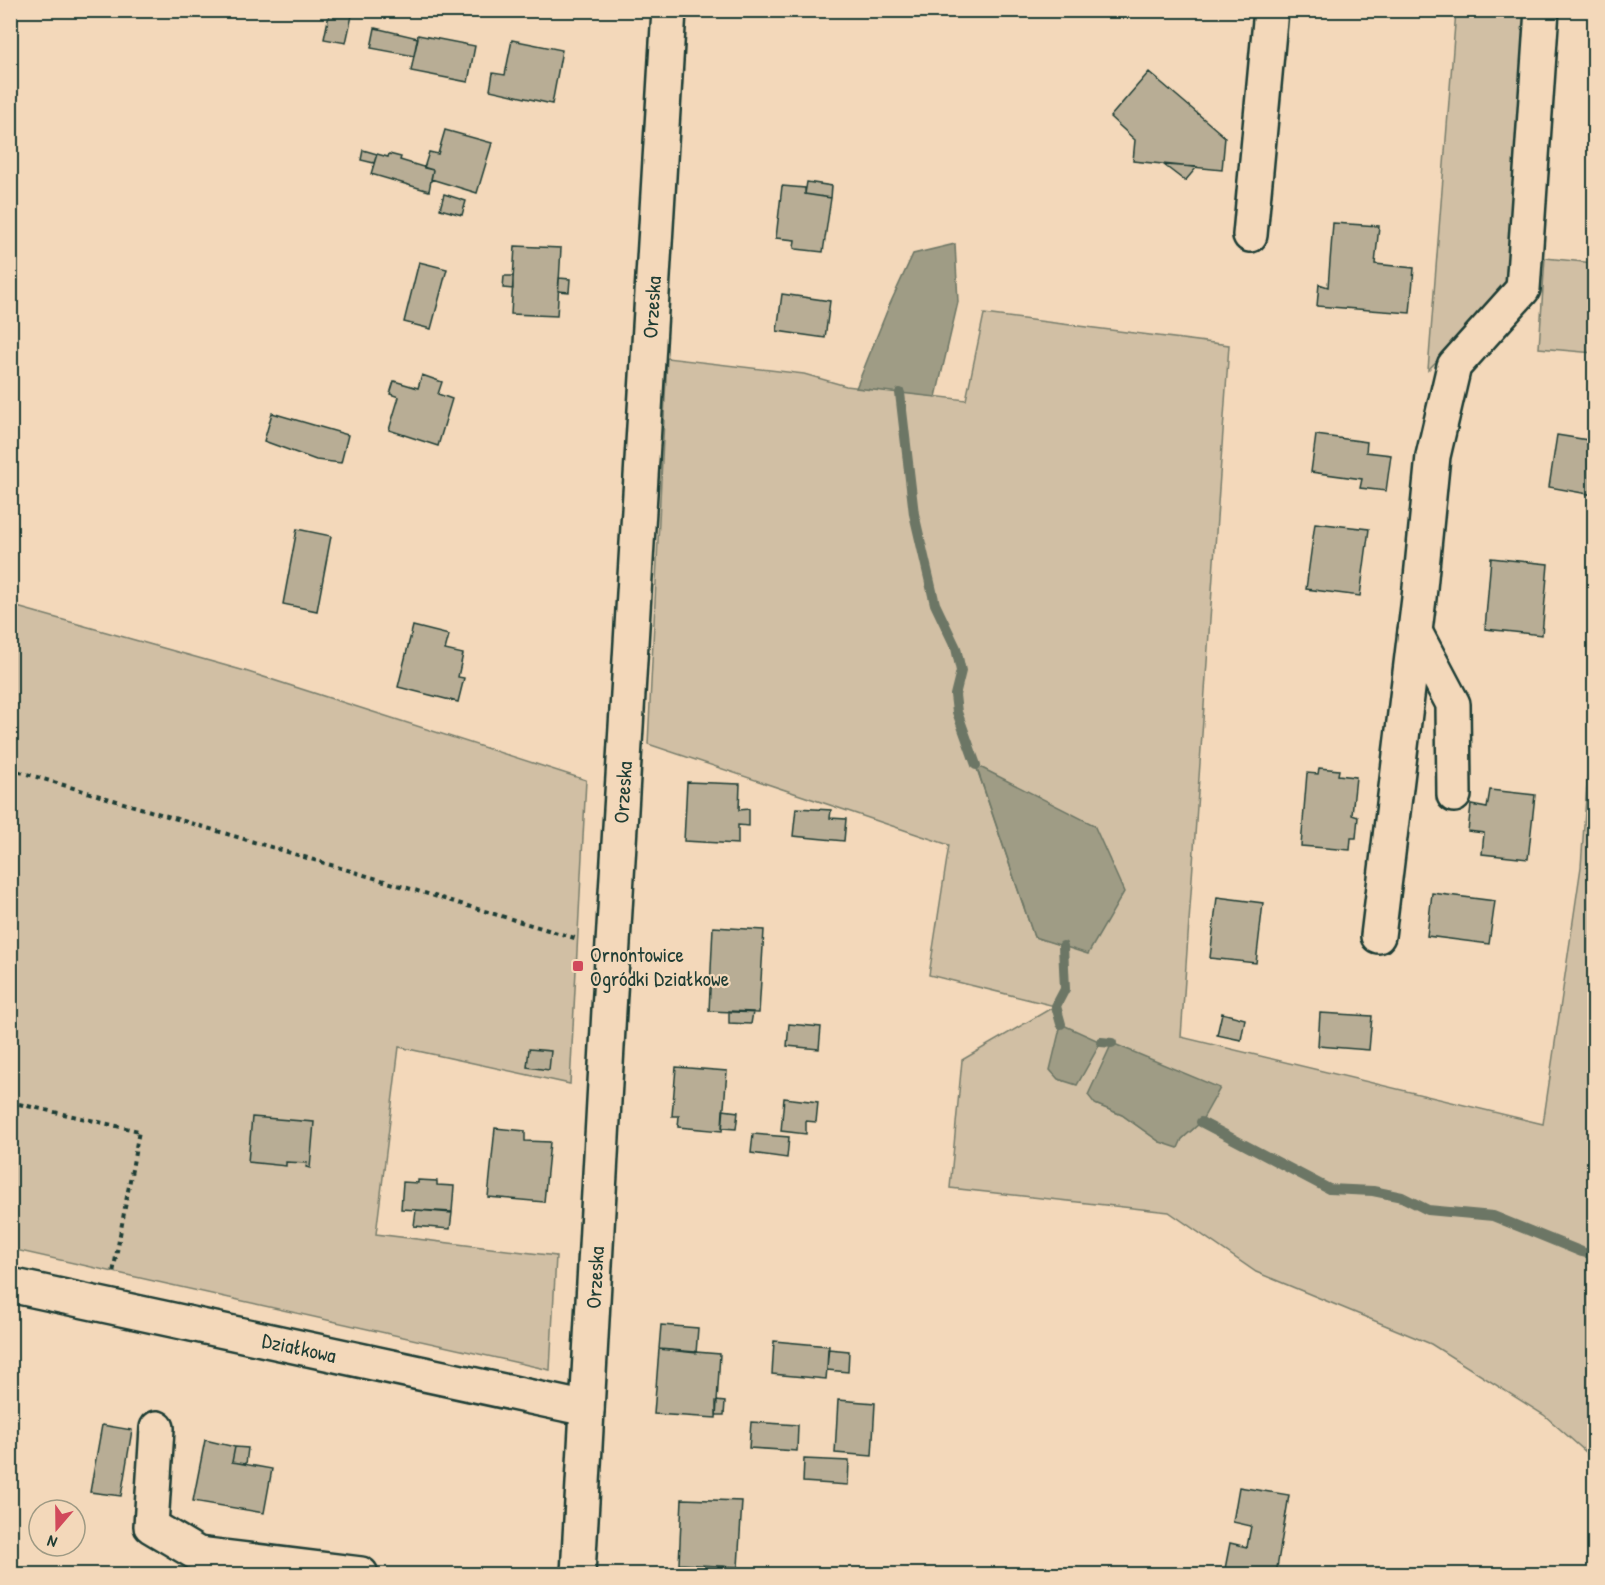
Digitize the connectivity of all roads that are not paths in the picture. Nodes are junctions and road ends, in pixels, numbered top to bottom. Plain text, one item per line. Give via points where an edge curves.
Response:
1 (669, 10) edge
2 (1271, 10) edge
3 (1542, 10) edge
4 (1250, 235) dead end
5 (1415, 632) junction
6 (1454, 795) dead end
7 (1378, 936) dead end
8 (10, 1285) edge
9 (587, 1409) junction
10 (157, 1428) dead end
11 (361, 1575) edge
12 (578, 1575) edge

1 - 9 street, Orzeska
2 - 4 street
3 - 5 street via 1523,289 1454,366 1433,456
5 - 6 street via 1453,704
5 - 7 street
8 - 9 street, Działkowa
9 - 12 street, Orzeska
10 - 11 street via 151,1526 198,1554

